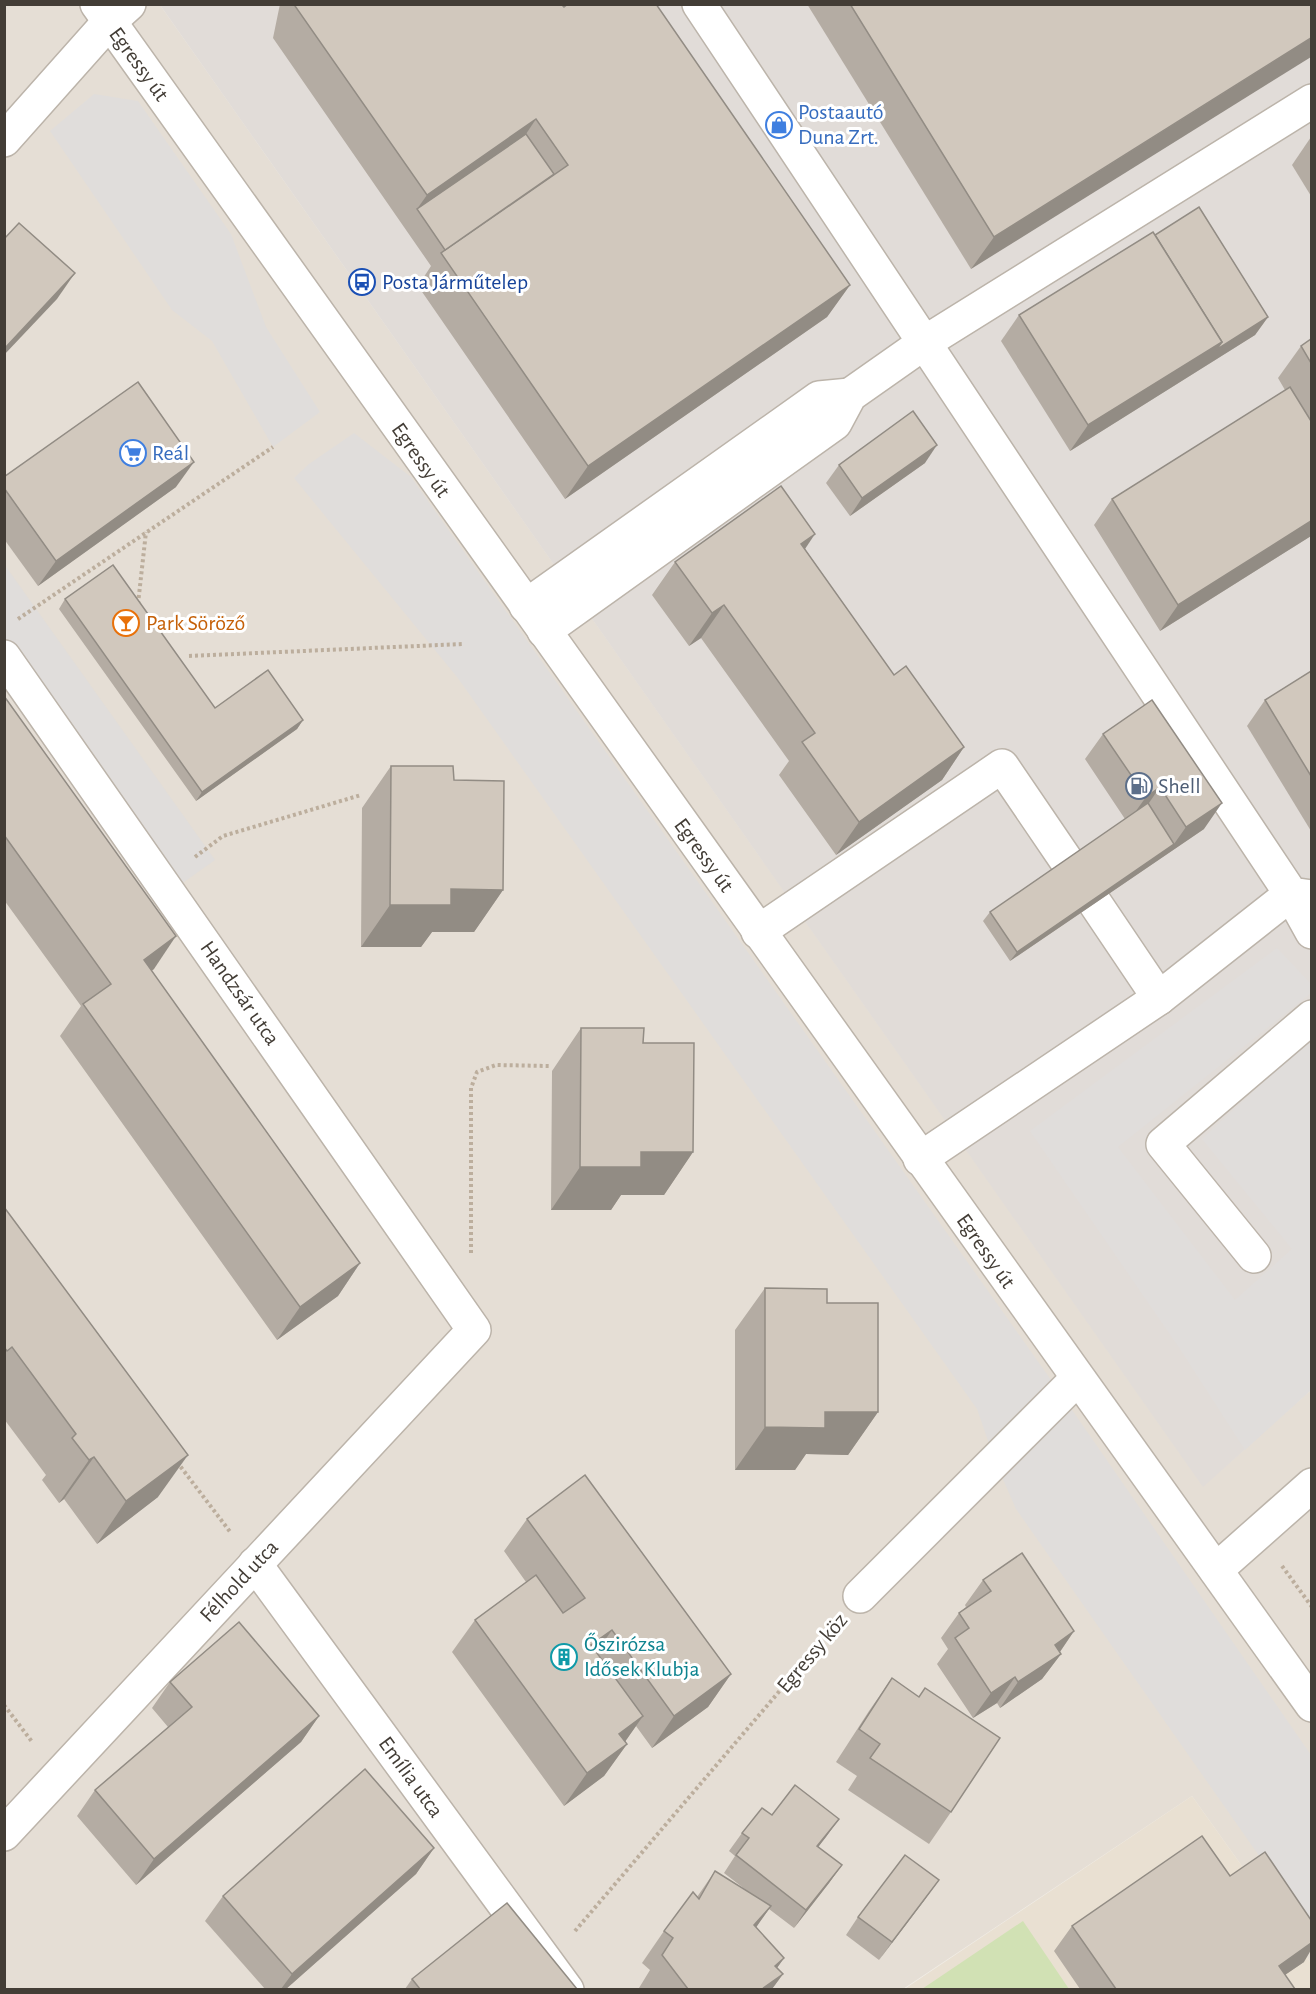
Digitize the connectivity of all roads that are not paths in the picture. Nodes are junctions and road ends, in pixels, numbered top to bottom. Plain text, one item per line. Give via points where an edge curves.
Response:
1 (699, 4) edge
2 (112, 10) edge
3 (1311, 101) edge
4 (4, 140) edge
5 (924, 342) junction
6 (535, 619) junction
7 (4, 657) edge
8 (1068, 863) edge
9 (1301, 896) edge
10 (1095, 903) edge
11 (758, 932) junction
12 (1311, 932) edge
13 (1159, 998) junction
14 (1311, 1017) edge
15 (920, 1159) junction
16 (1254, 1256) dead end
17 (474, 1330) joint
18 (1077, 1379) junction
19 (1311, 1485) edge
20 (255, 1564) junction
21 (1216, 1570) junction
22 (860, 1596) road end
23 (1311, 1706) edge
24 (4, 1833) edge
25 (567, 1989) edge

1 - 5 street
2 - 4 street
2 - 6 street, Egressy út
3 - 5 street
5 - 6 street via 850,395 835,423
5 - 9 street
6 - 11 street, Egressy út
7 - 17 street, Handzsár utca
8 - 11 street via 1002,766
9 - 12 street
9 - 13 street
10 - 13 street
11 - 15 street, Egressy út
13 - 15 street
14 - 16 street via 1163,1144
15 - 18 street, Egressy út
17 - 20 street, Félhold utca
18 - 21 street, Egressy út
18 - 22 street, Egressy köz
19 - 21 street
20 - 24 street, Félhold utca
20 - 25 street, Emília utca
21 - 23 street, Egressy út

